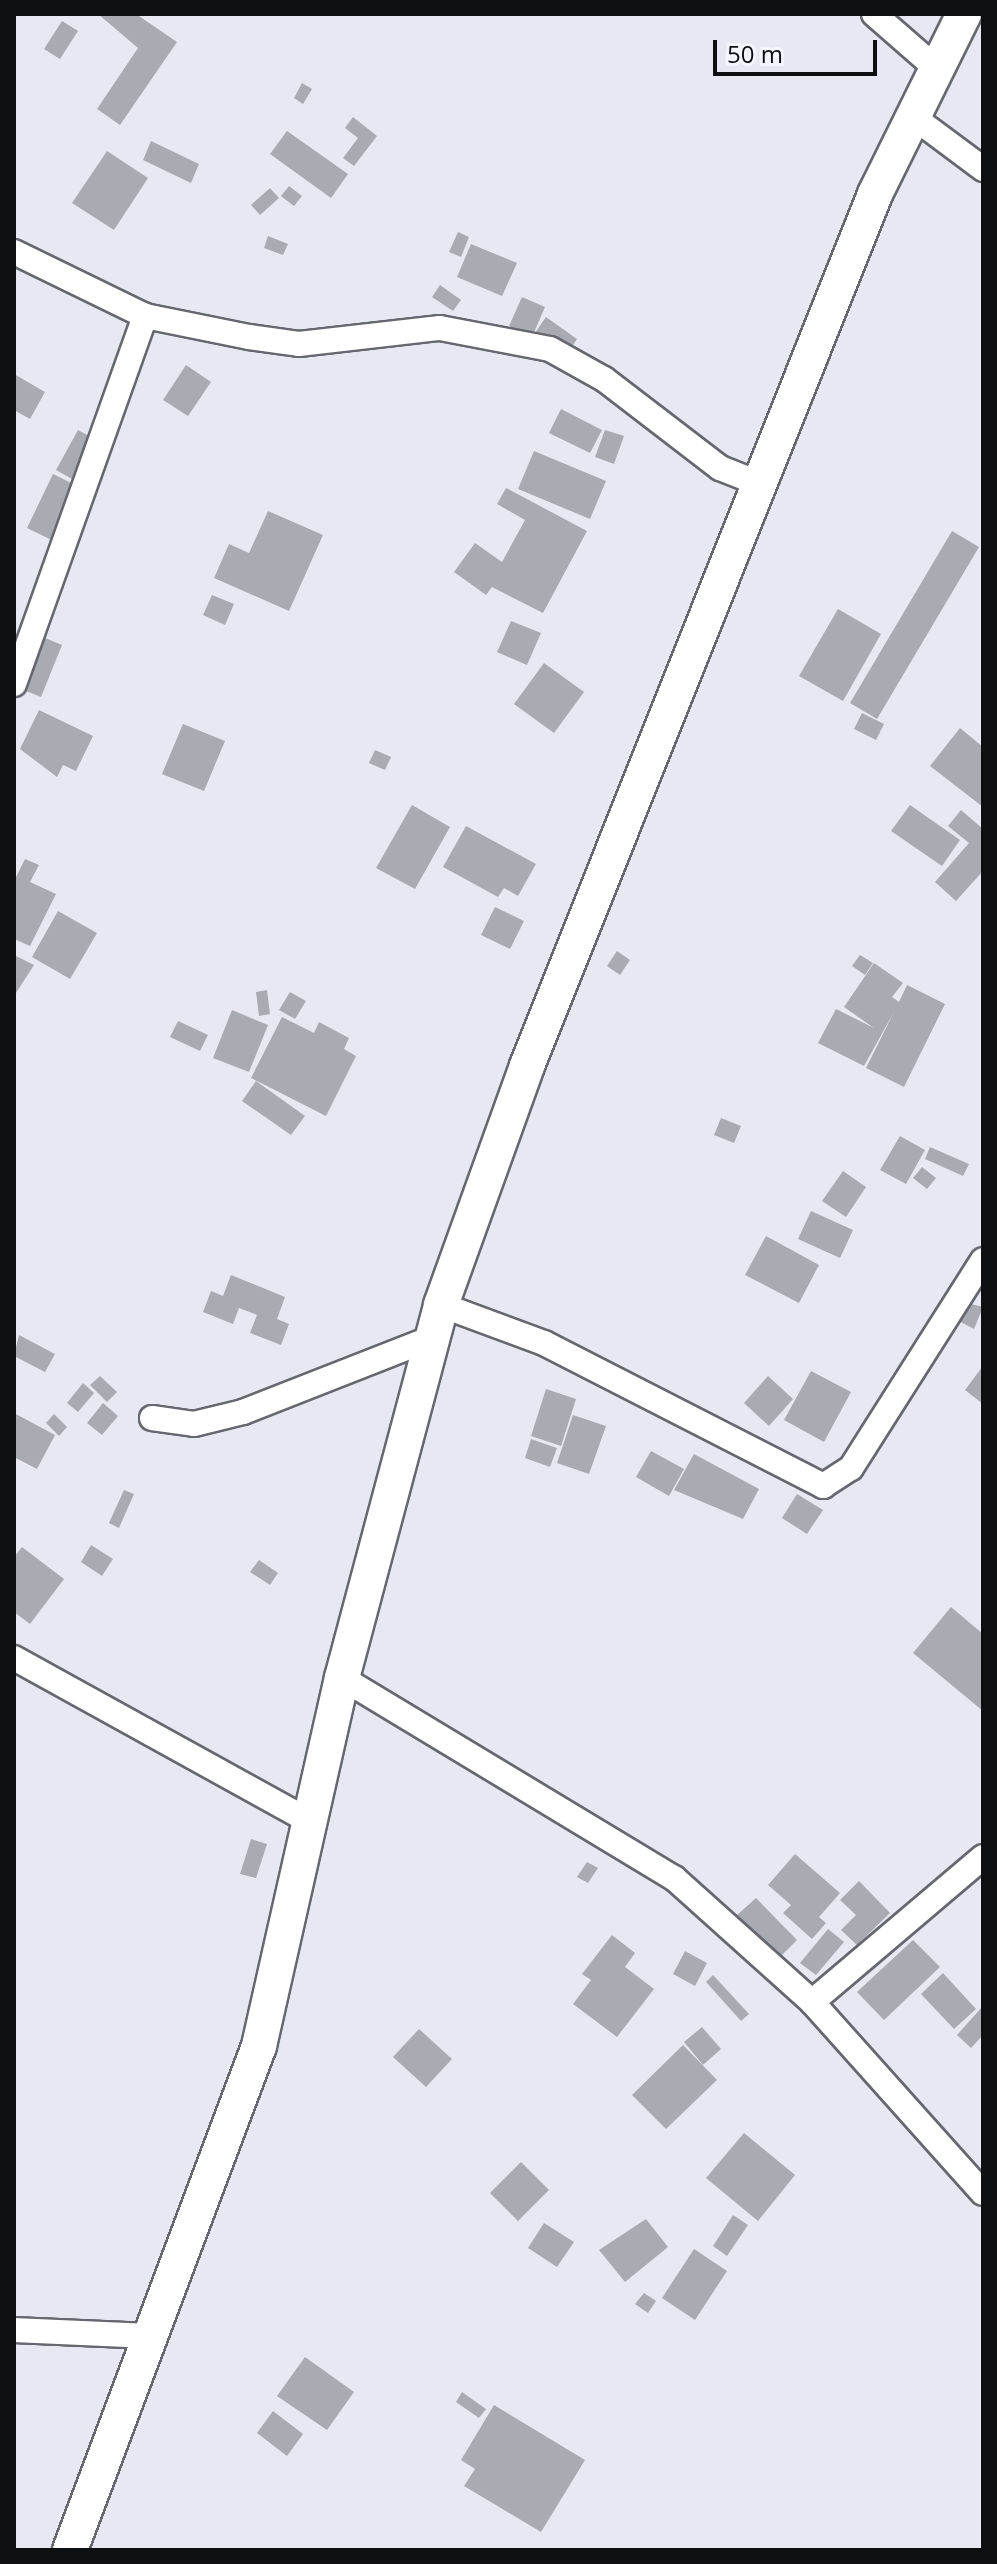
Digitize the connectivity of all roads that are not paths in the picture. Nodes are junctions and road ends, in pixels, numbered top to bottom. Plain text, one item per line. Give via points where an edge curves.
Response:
1 (874, 14) edge
2 (964, 14) edge
3 (936, 68) junction
4 (912, 116) junction
5 (983, 169) edge
6 (14, 252) edge
7 (145, 316) junction
8 (763, 485) junction
9 (14, 684) edge
10 (983, 1260) edge
11 (441, 1305) junction
12 (432, 1338) junction
13 (152, 1418) dead end
14 (14, 1658) edge
15 (342, 1678) junction
16 (308, 1820) junction
17 (983, 1857) edge
18 (812, 2002) junction
19 (983, 2193) edge
20 (14, 2330) edge
21 (149, 2336) junction
22 (70, 2550) edge

1 - 3 street
2 - 3 street
3 - 4 street
4 - 5 street
4 - 8 street
6 - 7 street
7 - 8 street via 299,344 440,328 550,349 604,379 720,468
7 - 9 street
8 - 11 street via 527,1066
10 - 11 street via 851,1468 823,1486 544,1343
11 - 12 street
12 - 13 street via 243,1412 194,1424
12 - 15 street
14 - 16 street
15 - 16 street
15 - 18 street via 674,1878
16 - 21 street via 259,2046
17 - 18 street
18 - 19 street
20 - 21 street
21 - 22 street

